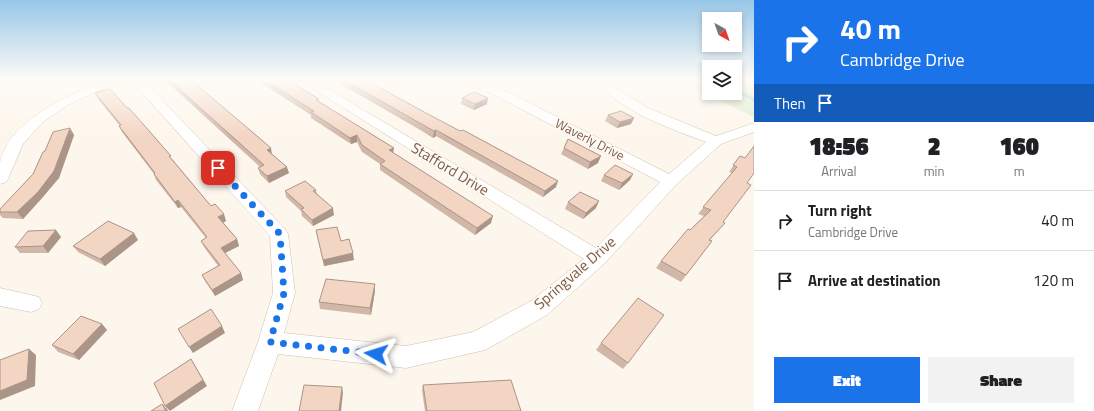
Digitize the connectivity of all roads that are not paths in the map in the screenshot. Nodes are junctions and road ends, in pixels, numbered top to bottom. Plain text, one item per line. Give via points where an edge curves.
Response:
1 (73, 98) edge
2 (153, 98) edge
3 (335, 98) edge
4 (510, 98) edge
5 (624, 98) edge
6 (754, 128) edge
7 (716, 141) junction
8 (0, 179) edge
9 (670, 181) junction
10 (598, 258) junction
11 (0, 297) edge
12 (31, 303) dead end
13 (270, 342) junction
14 (245, 411) edge

1 - 8 street via 46,112 29,127 18,141
2 - 13 street via 280,234 284,293
3 - 10 street, Stafford Drive
4 - 9 street, Waverly Drive
5 - 7 street via 643,110
6 - 7 street, Springvale Drive
7 - 9 street, Springvale Drive
9 - 10 street, Springvale Drive
10 - 13 street, Springvale Drive via 539,308 478,342 406,357
11 - 12 street
13 - 14 street

